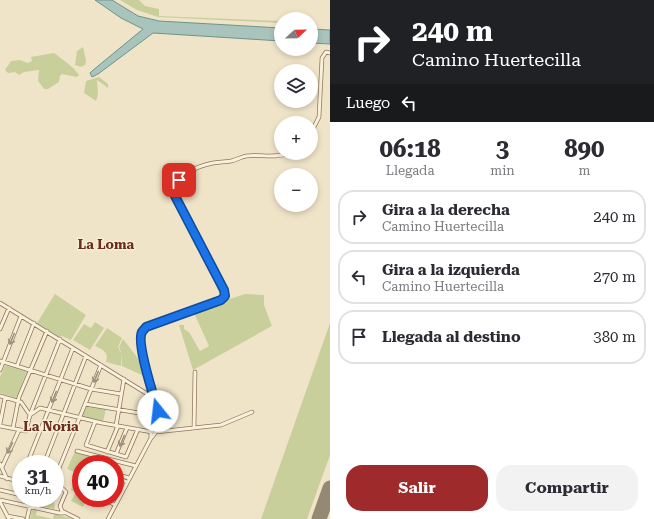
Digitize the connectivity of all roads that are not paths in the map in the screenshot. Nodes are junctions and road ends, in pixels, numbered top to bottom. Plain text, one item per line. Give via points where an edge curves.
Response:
1 (330, 52) edge
2 (318, 119) edge
3 (274, 156) edge
4 (0, 303) edge
5 (9, 308) junction
6 (21, 316) junction
7 (34, 324) junction
8 (0, 329) edge
9 (47, 331) junction
10 (60, 339) junction
11 (73, 348) junction
12 (86, 356) junction
13 (1, 361) edge
14 (101, 365) junction
15 (17, 366) junction
16 (0, 370) edge
17 (30, 370) junction
18 (195, 372) dead end
19 (46, 375) junction
20 (124, 379) junction
21 (60, 380) junction
22 (76, 384) junction
23 (91, 389) junction
24 (121, 394) junction
25 (153, 394) junction
26 (149, 395) junction
27 (0, 396) edge
28 (5, 398) junction
29 (18, 402) junction
30 (85, 404) junction
31 (48, 410) junction
32 (118, 410) junction
33 (252, 412) dead end
34 (64, 414) junction
35 (30, 415) junction
36 (150, 415) junction
37 (79, 418) junction
38 (95, 422) junction
39 (0, 425) edge
40 (117, 426) junction
41 (13, 428) junction
42 (127, 428) junction
43 (194, 428) junction
44 (138, 429) junction
45 (19, 430) junction
46 (154, 432) junction
47 (77, 451) dead end
48 (107, 452) junction
49 (116, 454) junction
50 (30, 455) edge
51 (48, 455) edge
52 (64, 456) edge
53 (1, 466) edge
54 (136, 466) junction
55 (0, 476) edge
56 (124, 477) edge
57 (129, 478) junction
58 (7, 479) junction
59 (12, 480) edge
60 (124, 480) edge
61 (127, 482) junction
62 (124, 488) edge
63 (0, 490) edge
64 (12, 493) edge
65 (0, 500) edge
66 (12, 503) edge
67 (30, 507) joint
68 (61, 507) edge
69 (114, 507) edge
70 (64, 513) junction
71 (8, 517) edge
72 (23, 519) edge
73 (27, 519) edge
74 (78, 519) edge
75 (108, 519) edge

1 - 2 street via 326,52 322,58
3 - 25 street via 246,156 212,163 187,174 175,184 175,196 225,296 221,300 146,327 142,332 144,361
4 - 5 street
5 - 6 street
5 - 8 street
6 - 7 street
6 -> 13 street
7 - 9 street
7 - 15 street
9 - 10 street
9 - 17 street
10 - 11 street
10 - 19 street
11 - 12 street
11 - 21 street
12 - 14 street
12 - 22 street
13 - 15 street
13 - 16 street
14 - 20 street
14 -> 23 street
15 - 17 street
17 - 19 street
17 - 29 street
18 - 43 street
19 - 21 street
19 - 35 street
20 - 24 street
20 - 26 street
21 - 22 street
21 -> 31 street
22 - 23 street
22 - 34 street
23 - 24 street
23 - 30 street
24 - 32 street
25 - 26 street
25 - 46 street via 158,416
26 - 36 street
27 - 28 street
28 - 29 street
28 - 39 street
29 - 35 street via 21,402
29 - 41 street
30 - 32 street
30 - 37 street
31 - 34 street
31 - 35 street via 40,408
31 - 50 street
32 - 36 street
32 - 40 street
33 - 43 street via 221,425
34 - 37 street
34 - 51 street
35 - 45 street via 26,431
36 - 46 street
37 - 38 street
37 - 52 street
38 - 40 street
38 - 48 street via 86,445
39 - 41 street
40 - 42 street
40 - 48 street
41 - 45 street
42 - 44 street
42 -> 49 street
43 - 46 street
44 - 46 street
44 - 49 street via 126,457
45 -> 53 street
46 - 54 street
47 - 54 street
48 - 49 street
53 - 58 street
54 - 57 street
55 - 58 street
56 - 57 street
57 - 61 street
58 - 59 street
60 - 61 street
61 - 62 street
63 - 64 street
65 - 66 street
65 - 71 street
67 - 70 street
67 - 73 street
68 - 70 street
69 - 75 street
70 - 74 street
71 - 72 street

